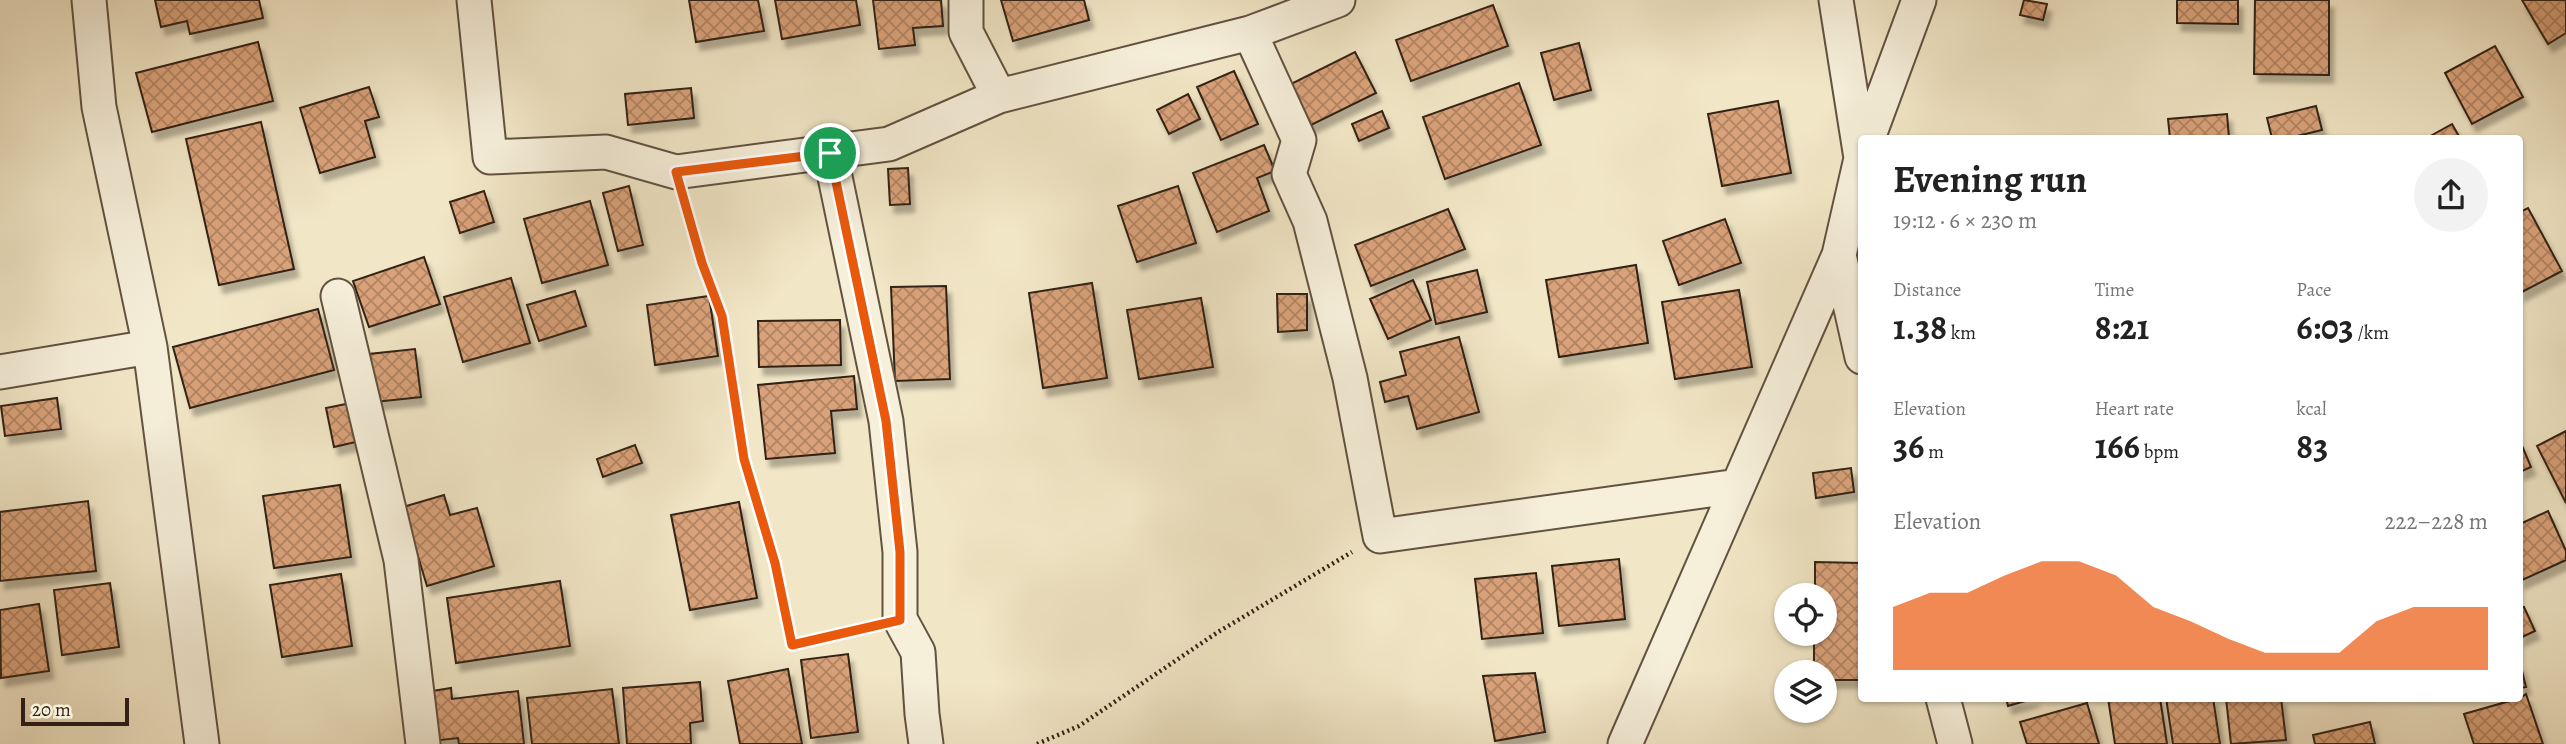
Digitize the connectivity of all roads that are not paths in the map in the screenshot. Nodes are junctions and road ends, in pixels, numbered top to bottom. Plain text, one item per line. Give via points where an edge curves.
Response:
1 (89, 0) edge
2 (474, 0) edge
3 (966, 0) edge
4 (1338, 0) edge
5 (1836, 0) edge
6 (1919, 0) edge
7 (1250, 33) junction
8 (999, 96) junction
9 (1861, 135) edge
10 (1870, 135) edge
11 (830, 153) junction
12 (1858, 175) edge
13 (1839, 255) junction
14 (338, 296) dead end
15 (1858, 339) edge
16 (150, 347) junction
17 (0, 372) edge
18 (1738, 486) junction
19 (1943, 702) edge
20 (202, 744) edge
21 (423, 744) edge
22 (926, 744) edge
23 (1625, 744) edge
24 (1955, 744) edge

1 - 16 street via 99,107
2 - 11 street via 490,157 606,152 676,172
3 - 8 street via 967,32
4 - 7 street
5 - 9 street
6 - 10 street
7 - 8 street
7 - 18 street via 1299,140 1289,174 1310,221 1350,378 1380,536
8 - 11 street via 889,144
11 - 22 street via 886,421 900,552 900,620 918,652
12 - 13 street
13 - 15 street
13 - 18 street
14 - 21 street via 401,560
16 - 17 street
16 - 20 street
18 - 23 street
19 - 24 street

